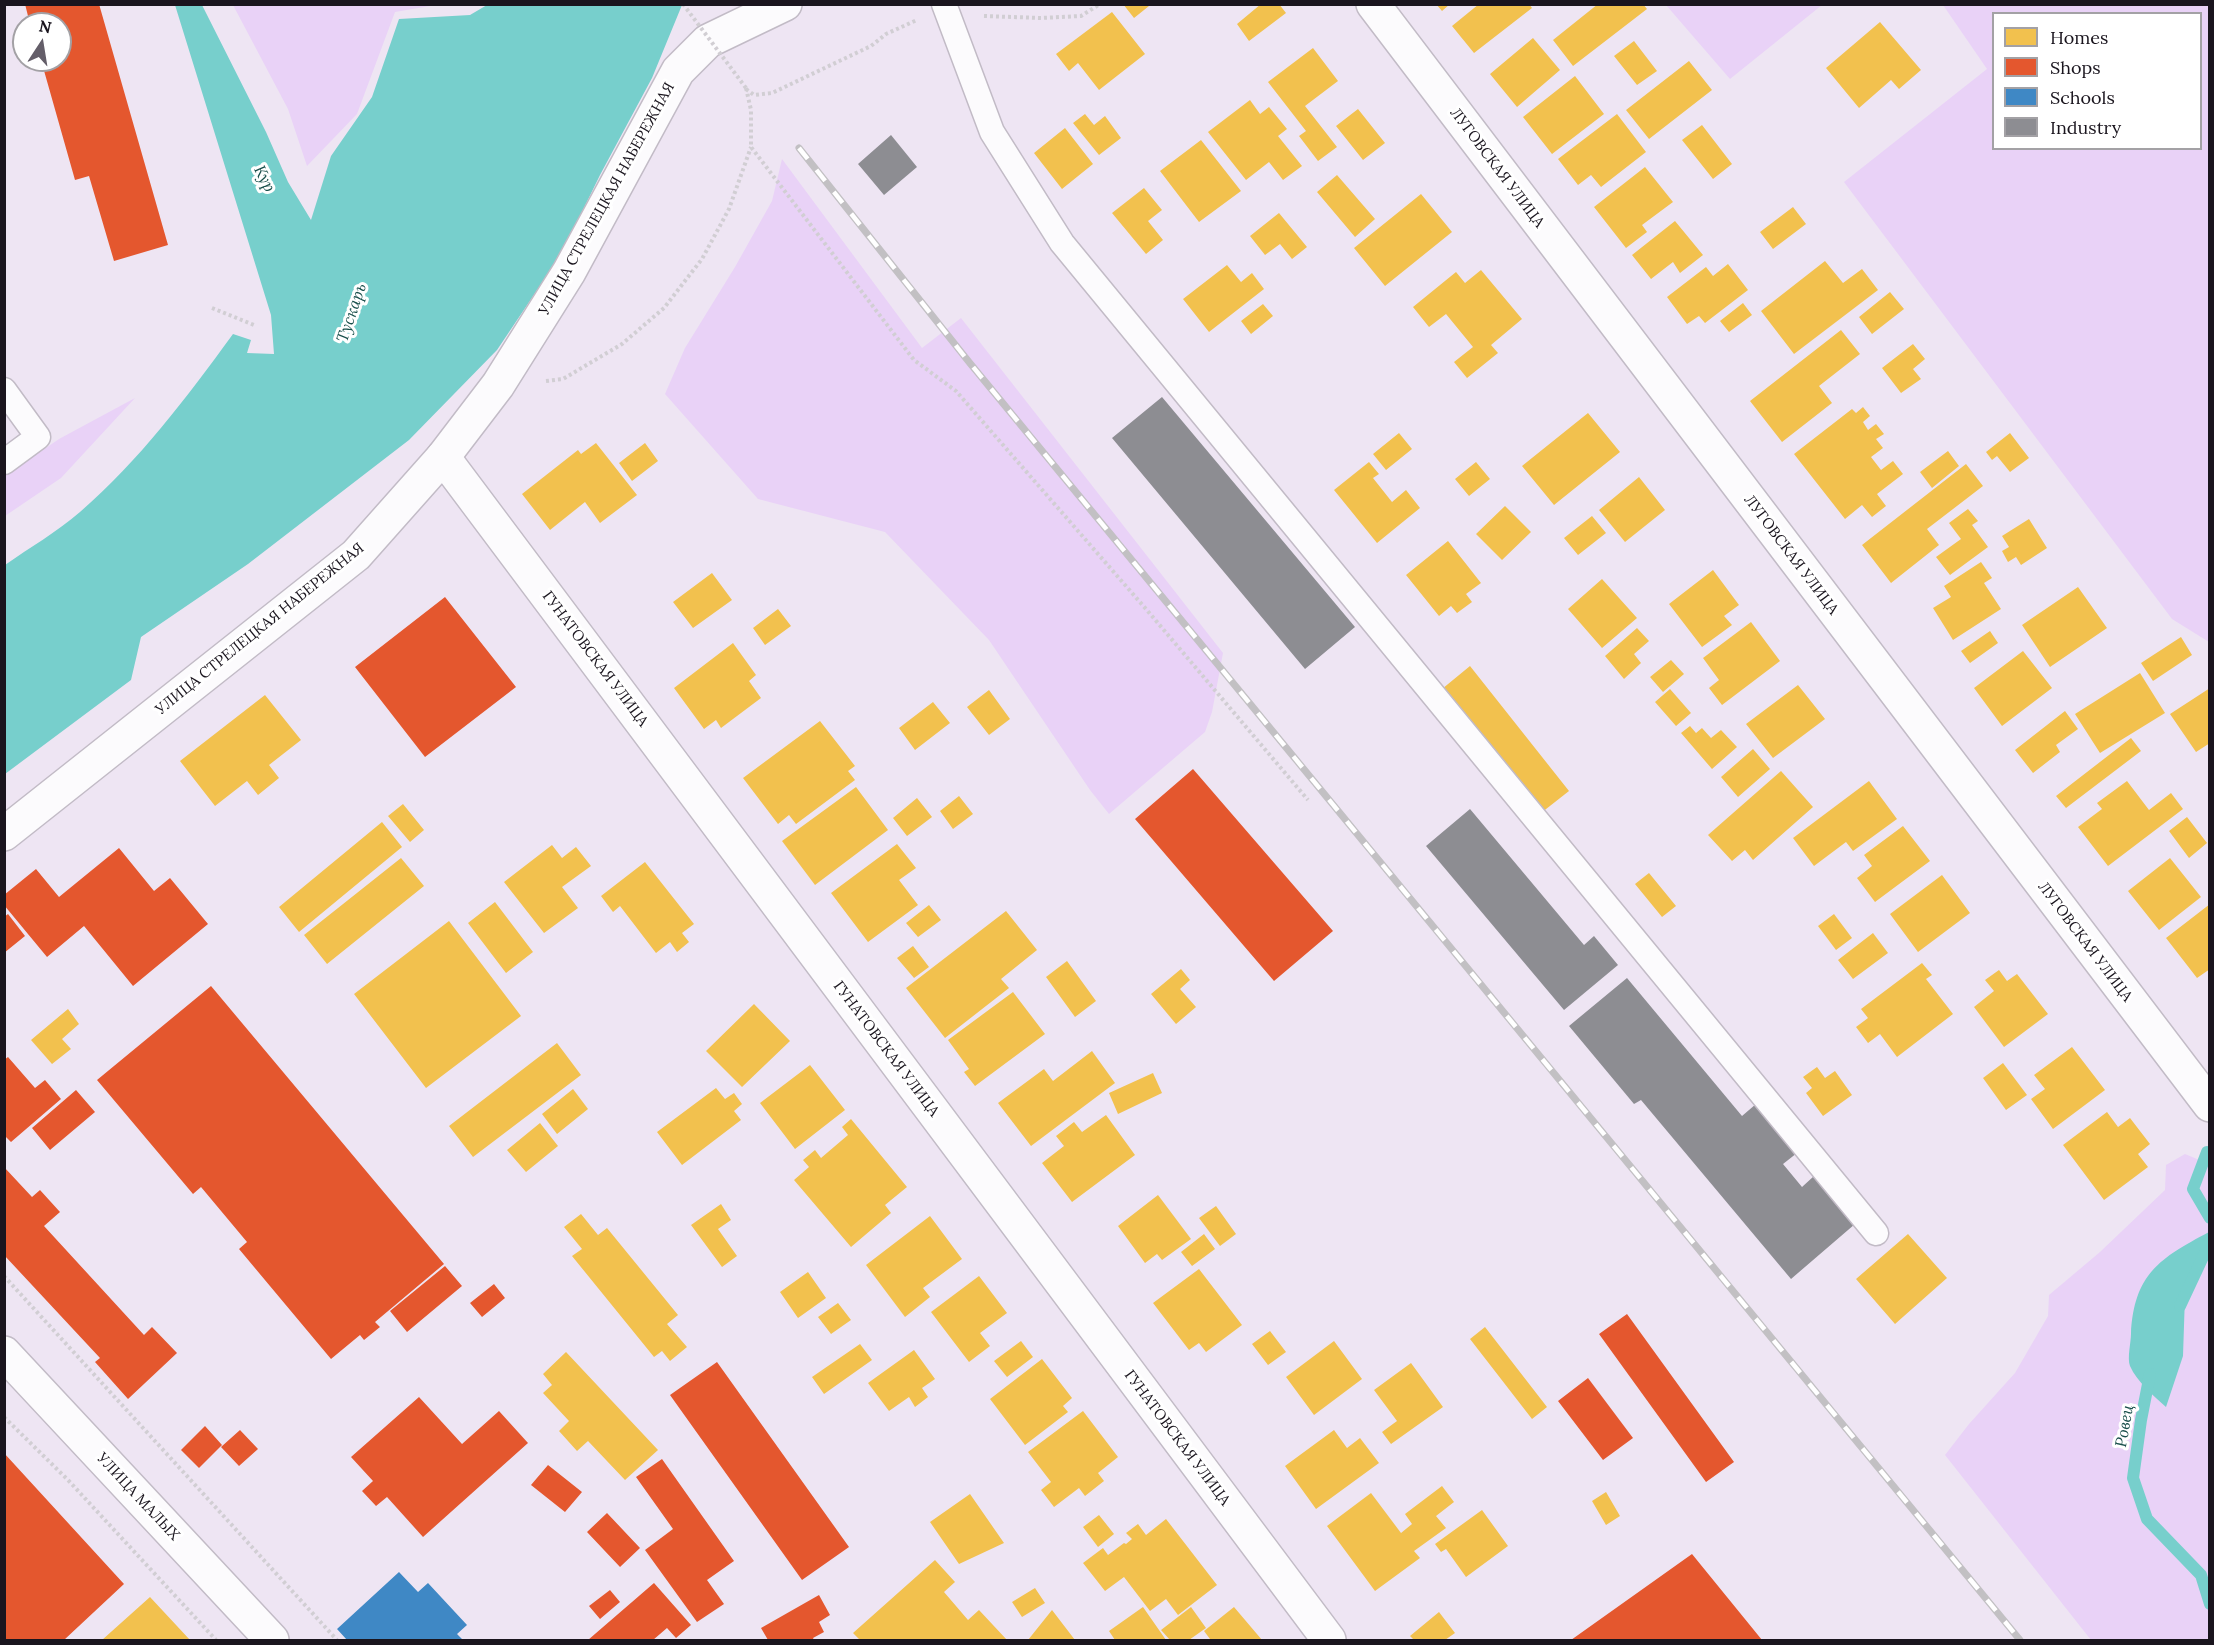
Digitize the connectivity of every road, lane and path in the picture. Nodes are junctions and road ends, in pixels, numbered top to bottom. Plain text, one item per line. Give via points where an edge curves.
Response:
1 (684, 4) edge
2 (785, 4) edge
3 (944, 4) edge
4 (1373, 4) edge
5 (871, 46) dead end
6 (746, 88) junction
7 (751, 147) junction
8 (213, 308) dead end
9 (254, 325) dead end
10 (498, 384) junction
11 (4, 390) edge
12 (443, 457) junction
13 (4, 462) edge
14 (1308, 800) dead end
15 (4, 834) edge
16 (2210, 1105) edge
17 (1876, 1233) dead end
18 (4, 1276) edge
19 (8, 1365) edge
20 (4, 1417) edge
21 (216, 1641) edge
22 (272, 1641) edge
23 (337, 1641) edge
24 (1329, 1641) edge

1 - 6 path, bridge
2 - 10 street, УЛИЦА СТРЕЛЕЦКАЯ НАБЕРЕЖНАЯ via 708,41 678,71 569,272
3 - 17 lane via 992,132 1062,243
4 - 16 street, ЛУГОВСКАЯ УЛИЦА
5 - 6 path via 772,93 754,94
6 - 7 path via 751,110
7 - 10 path via 729,209 702,259 664,308 622,344 563,380
7 - 14 path via 914,360 956,391
8 - 9 path
10 - 12 street, УЛИЦА СТРЕЛЕЦКАЯ НАБЕРЕЖНАЯ
11 - 13 lane via 38,437
12 - 15 street, УЛИЦА СТРЕЛЕЦКАЯ НАБЕРЕЖНАЯ via 356,555
12 - 24 street, ГУНАТОВСКАЯ УЛИЦА
18 - 23 path
19 - 22 street, УЛИЦА МАЛЫХ
20 - 21 path via 68,1480

